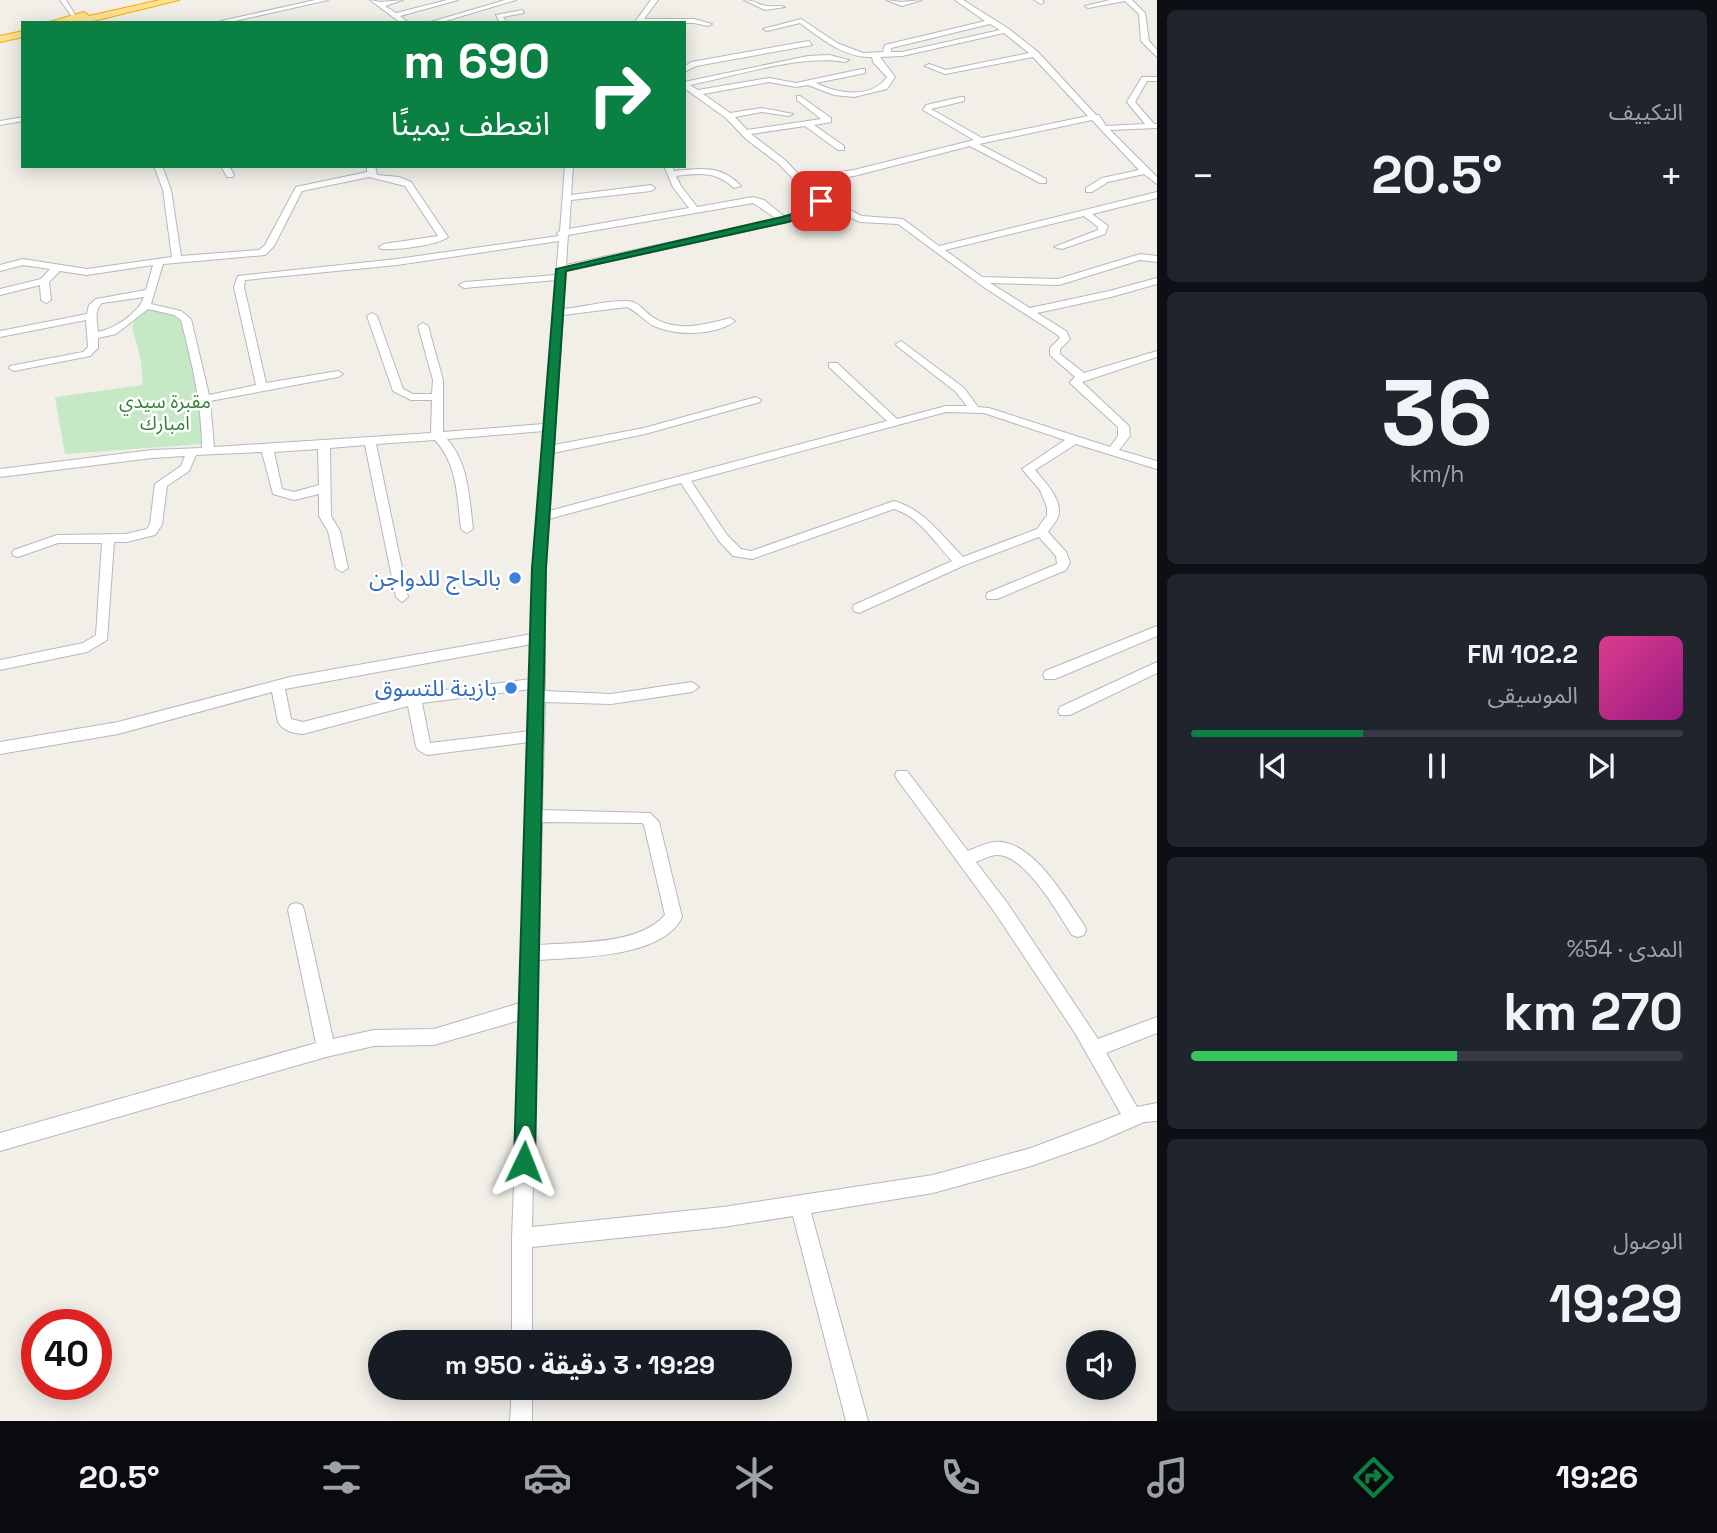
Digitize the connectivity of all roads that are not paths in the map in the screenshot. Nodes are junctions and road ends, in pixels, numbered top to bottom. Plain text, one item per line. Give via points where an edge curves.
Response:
1 (63, 0) edge
2 (154, 0) edge
3 (174, 0) edge
4 (325, 0) edge
5 (400, 0) edge
6 (455, 0) edge
7 (513, 0) edge
8 (655, 0) edge
9 (747, 0) edge
10 (889, 0) edge
11 (919, 0) edge
12 (958, 0) edge
13 (1122, 0) edge
14 (1128, 0) edge
15 (376, 2) edge
16 (1088, 6) dead end
17 (782, 8) dead end
18 (522, 12) dead end
19 (396, 15) junction
20 (72, 20) edge
21 (97, 20) edge
22 (224, 21) edge
23 (404, 21) edge
24 (437, 21) edge
25 (503, 21) edge
26 (638, 21) edge
27 (686, 21) edge
28 (991, 22) junction
29 (708, 24) dead end
30 (767, 29) dead end
31 (1006, 31) junction
32 (21, 32) edge
33 (0, 37) edge
34 (1148, 40) junction
35 (809, 43) dead end
36 (1157, 47) edge
37 (887, 53) junction
38 (876, 54) junction
39 (1035, 54) junction
40 (1157, 55) edge
41 (845, 60) dead end
42 (929, 66) dead end
43 (686, 69) edge
44 (862, 71) dead end
45 (1157, 79) edge
46 (809, 82) junction
47 (686, 84) edge
48 (686, 86) edge
49 (696, 93) junction
50 (800, 97) dead end
51 (961, 99) dead end
52 (789, 114) dead end
53 (729, 116) junction
54 (1096, 117) junction
55 (21, 119) edge
56 (0, 123) edge
57 (808, 124) junction
58 (1155, 127) edge
59 (1107, 128) junction
60 (745, 133) junction
61 (983, 142) junction
62 (972, 143) junction
63 (841, 148) dead end
64 (159, 168) edge
65 (569, 168) edge
66 (371, 170) edge
67 (669, 170) edge
68 (1145, 172) junction
69 (800, 181) junction
70 (1043, 181) dead end
71 (1157, 181) edge
72 (737, 186) dead end
73 (650, 188) dead end
74 (1089, 190) dead end
75 (1157, 195) edge
76 (566, 198) junction
77 (810, 202) junction
78 (695, 210) junction
79 (1087, 214) junction
80 (784, 220) junction
81 (562, 235) junction
82 (384, 247) dead end
83 (1059, 247) dead end
84 (937, 249) junction
85 (177, 259) junction
86 (1157, 259) edge
87 (159, 262) junction
88 (1, 264) edge
89 (55, 269) junction
90 (561, 273) junction
91 (979, 280) junction
92 (44, 281) junction
93 (1157, 281) edge
94 (464, 285) dead end
95 (0, 292) edge
96 (148, 293) junction
97 (46, 300) dead end
98 (146, 306) junction
99 (1030, 311) junction
100 (558, 313) junction
101 (91, 316) junction
102 (372, 316) dead end
103 (730, 321) dead end
104 (423, 326) dead end
105 (0, 334) edge
106 (93, 337) junction
107 (901, 344) dead end
108 (1157, 354) edge
109 (833, 365) dead end
110 (14, 368) dead end
111 (338, 374) dead end
112 (1082, 377) junction
113 (262, 387) junction
114 (436, 397) junction
115 (206, 399) junction
116 (756, 400) dead end
117 (974, 408) junction
118 (895, 423) junction
119 (550, 427) junction
120 (437, 435) junction
121 (1075, 439) junction
122 (370, 441) junction
123 (324, 444) junction
124 (267, 448) junction
125 (549, 450) junction
126 (208, 451) junction
127 (1113, 451) junction
128 (191, 452) junction
129 (1155, 466) edge
130 (0, 473) edge
131 (684, 480) junction
132 (323, 488) junction
133 (544, 516) junction
134 (467, 529) dead end
135 (1041, 532) junction
136 (108, 538) junction
137 (18, 553) dead end
138 (961, 562) junction
139 (342, 568) dead end
140 (992, 596) dead end
141 (402, 597) dead end
142 (859, 608) dead end
143 (1157, 631) edge
144 (537, 638) junction
145 (0, 665) edge
146 (1157, 667) edge
147 (1049, 675) dead end
148 (276, 685) junction
149 (692, 687) dead end
150 (538, 689) junction
151 (414, 699) junction
152 (1065, 711) dead end
153 (536, 736) junction
154 (0, 748) edge
155 (902, 775) dead end
156 (533, 816) junction
157 (965, 860) junction
158 (296, 910) dead end
159 (1078, 930) dead end
160 (529, 953) junction
161 (528, 1009) junction
162 (1157, 1025) edge
163 (326, 1049) junction
164 (1094, 1049) junction
165 (1157, 1112) edge
166 (1133, 1117) junction
167 (0, 1142) edge
168 (799, 1204) junction
169 (522, 1238) junction
170 (522, 1330) edge
171 (522, 1400) edge
172 (521, 1421) edge
173 (857, 1421) edge

1 - 20 street
2 - 20 highway
3 - 21 highway
4 - 22 street
5 - 15 street
6 - 19 street
7 - 24 street
8 - 26 street
9 - 17 street via 765,8
10 - 11 street via 902,4
12 - 28 street
13 - 16 street
14 - 34 street via 1142,13
15 - 19 street
18 - 25 street via 499,15
19 - 23 street
20 - 21 highway
27 - 29 street
28 - 31 street
28 - 37 street via 903,42 888,47
30 - 38 street via 802,21 834,45 860,55
31 - 37 street via 902,54
31 - 39 street
32 - 33 highway
34 - 36 street
34 - 40 street
35 - 43 street
37 - 38 street
38 - 46 street via 891,76 884,87 838,95
39 - 42 street via 945,72
39 - 54 street
41 - 47 street via 810,57
44 - 46 street
45 - 58 street via 1146,78 1131,102
46 - 49 street via 791,85 767,80
48 - 49 street
49 - 53 street
50 - 57 street via 828,119
51 - 61 street via 927,110
52 - 53 street via 762,110
53 - 60 street
54 - 59 street
54 - 61 street
55 - 56 street
57 - 60 street
57 - 63 street
58 - 59 street
59 - 68 street
60 - 69 street
61 - 62 street
62 - 69 street via 854,173
62 - 70 street
64 - 85 street via 167,191
65 - 76 street
66 - 82 street via 374,177 408,184 443,237
66 - 85 street via 299,189 262,253
67 - 72 street via 717,171
67 - 78 street
68 - 71 street
68 - 74 street via 1105,180
69 - 77 street
73 - 76 street
75 - 79 street
76 - 81 street
77 - 80 street via 813,211
77 - 84 street via 826,202 860,219 900,221
78 - 80 street via 753,200
78 - 81 street
79 - 83 street via 1104,226 1102,232
79 - 84 street
80 - 90 street
81 - 90 street
81 - 113 street via 397,262 241,278 239,287
84 - 91 street
85 - 87 street
86 - 91 street via 1140,257 1059,282
87 - 89 street via 96,271
87 - 96 street
88 - 89 street via 23,262
89 - 92 street
90 - 94 street
90 - 100 street
91 - 99 street
92 - 95 street
92 - 97 street
93 - 99 street
96 - 98 street
96 - 101 street via 99,301
98 - 106 street via 112,332
98 - 115 street via 186,319
99 - 112 street via 1065,336 1053,351
100 - 103 street via 627,304 638,307 647,318 675,328 700,330
100 - 119 street
101 - 105 street
101 - 106 street
102 - 114 street via 398,391 411,397
104 - 114 street via 438,380
106 - 110 street via 93,348 86,354
107 - 117 street via 960,390
108 - 112 street
109 - 118 street
111 - 113 street
112 - 127 street via 1075,380 1078,386 1123,426 1124,436
113 - 115 street
114 - 120 street
115 - 126 street
116 - 125 street via 645,431
117 - 118 street via 946,409
117 - 121 street
118 - 131 street
119 - 120 street
119 - 125 street
120 - 122 street
120 - 134 street via 458,465
121 - 127 street
121 - 135 street via 1028,470 1045,489 1053,508
122 - 123 street
122 - 141 street
123 - 124 street
123 - 132 street
124 - 126 street
124 - 132 street via 277,492 295,497
125 - 133 street
126 - 128 street
127 - 129 street
128 - 130 street via 112,457
128 - 136 street via 185,469 161,484 151,532
131 - 133 street
131 - 138 street via 737,553 752,555 894,505 907,509
132 - 139 street via 325,516 334,531
133 - 144 street
135 - 138 street
135 - 140 street via 1062,555 1062,567
136 - 137 street via 57,539
136 - 145 street via 102,637 87,647
138 - 142 street
143 - 147 street
144 - 148 street
144 - 150 street
146 - 152 street
148 - 151 street via 285,722 293,727
148 - 154 street via 118,728
149 - 150 street via 611,699
150 - 151 street
150 - 153 street
151 - 153 street via 427,749
153 - 156 street
155 - 157 street
156 - 160 street
156 - 160 street via 645,817 651,822 674,917 662,932 640,939
157 - 159 street via 993,848 1011,851 1032,868
157 - 164 street
158 - 163 street
160 - 161 street
161 - 163 street via 434,1037 374,1038
161 - 169 street
162 - 164 street
163 - 167 street
164 - 166 street
165 - 166 street
166 - 168 street via 1031,1157 933,1184
168 - 169 street via 723,1217
168 - 173 street
169 - 170 street
171 - 172 street

